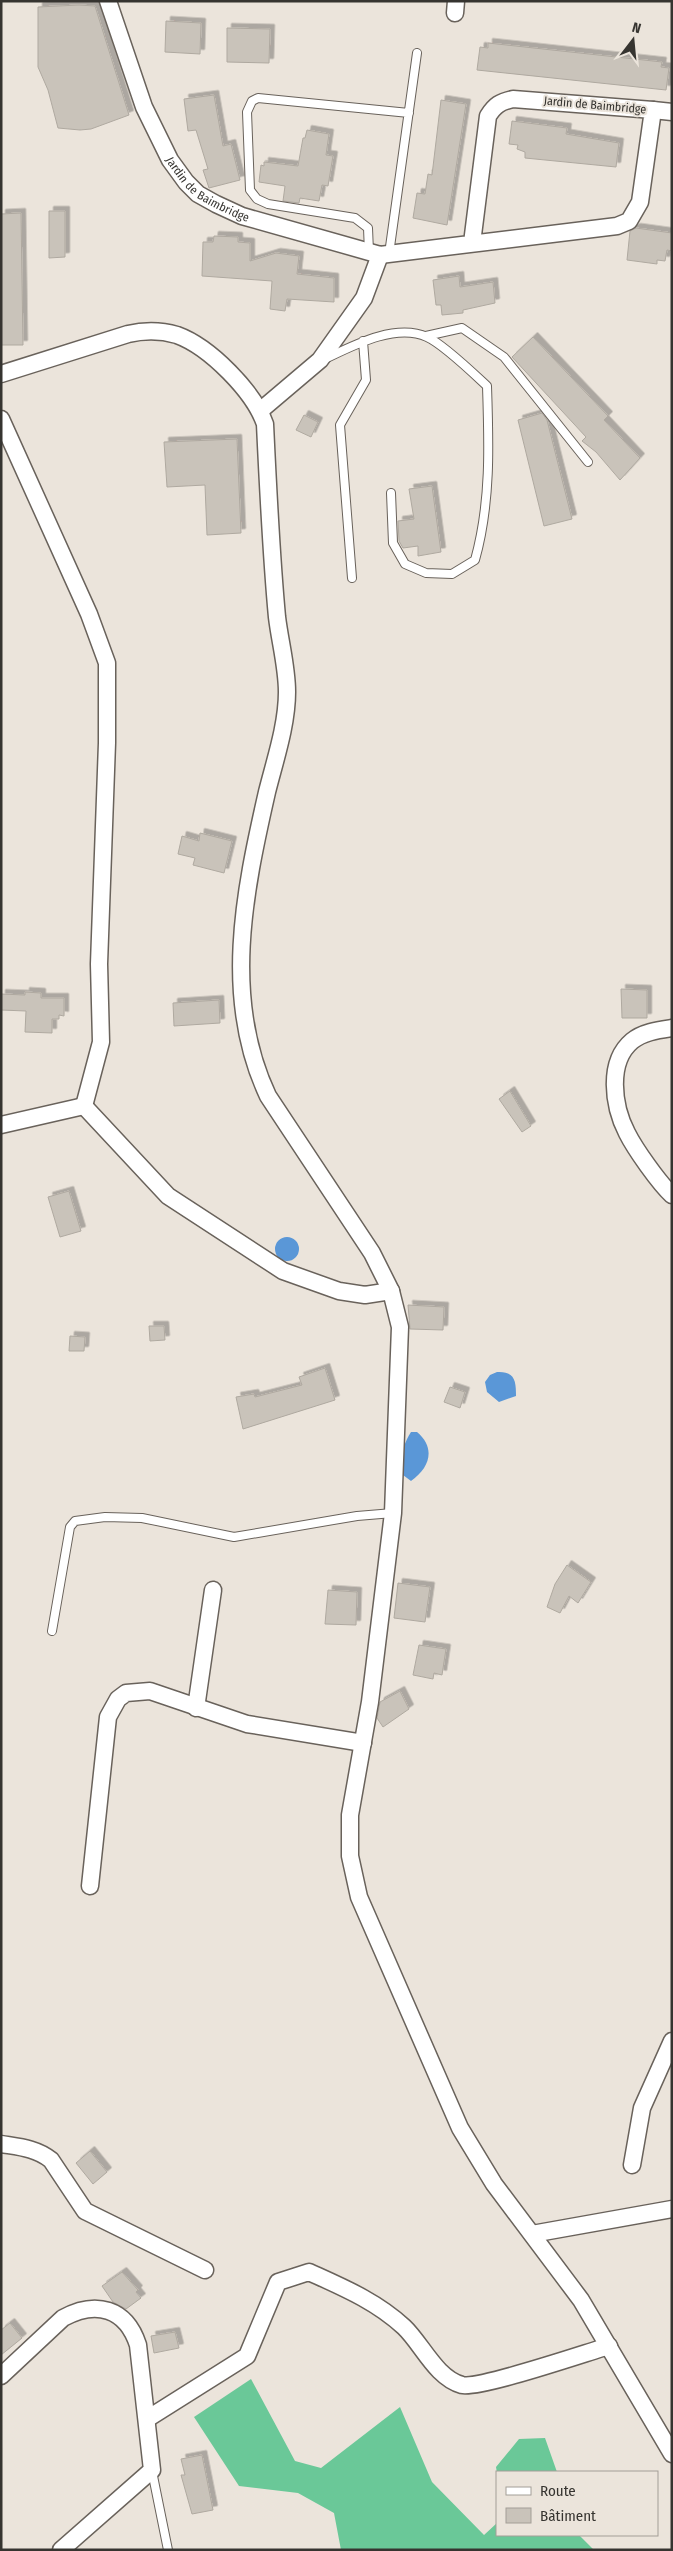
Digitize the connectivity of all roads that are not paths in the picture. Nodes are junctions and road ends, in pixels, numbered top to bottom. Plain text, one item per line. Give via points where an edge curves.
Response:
1 (108, 1) edge
2 (417, 53) dead end
3 (653, 110) junction
4 (672, 112) edge
5 (409, 113) junction
6 (472, 244) junction
7 (379, 254) junction
8 (426, 336) junction
9 (363, 341) junction
10 (320, 360) junction
11 (1, 374) edge
12 (261, 410) junction
13 (1, 419) edge
14 (588, 462) dead end
15 (391, 492) dead end
16 (352, 578) dead end
17 (672, 1028) edge
18 (84, 1106) junction
19 (1, 1125) edge
20 (672, 1195) edge
21 (391, 1291) junction
22 (393, 1513) junction
23 (213, 1590) dead end
24 (52, 1631) dead end
25 (196, 1708) junction
26 (363, 1744) junction
27 (90, 1886) dead end
28 (672, 2041) edge
29 (1, 2144) edge
30 (632, 2165) dead end
31 (672, 2209) edge
32 (532, 2234) junction
33 (205, 2270) dead end
34 (609, 2346) junction
35 (1, 2376) edge
36 (146, 2419) junction
37 (672, 2454) edge
38 (152, 2470) junction
39 (61, 2550) edge
40 (168, 2550) edge

1 - 7 street, Jardin de Baimbridge via 153,128 170,160 198,194 242,216
2 - 5 lane
3 - 4 street
3 - 6 street, Jardin de Baimbridge via 640,202 629,221 617,226
3 - 6 street, Jardin de Baimbridge via 512,99 493,107 488,116
5 - 7 lane
5 - 7 lane via 258,98 252,101 247,112 250,190 257,199 268,204 355,218 368,228
6 - 7 street, Jardin de Baimbridge
7 - 10 street via 364,298
8 - 9 lane via 395,332
8 - 14 lane via 462,328 504,357
8 - 15 lane via 487,386 489,458 482,534 475,560 452,574 426,573 405,564 393,543
9 - 10 lane
9 - 16 lane via 366,380 340,425
10 - 12 street
11 - 12 street via 128,334 143,330 161,331 178,336 204,352 247,389
12 - 21 street via 266,424 278,618 287,692 283,725 244,905 240,989 244,1020 256,1070 268,1096 356,1226
13 - 18 street via 89,614 107,663 99,964 101,1042
17 - 20 street via 652,1031 633,1040 619,1057 616,1082 617,1105 627,1134
18 - 19 street
18 - 21 street via 168,1196 283,1271 338,1292 365,1295
21 - 22 street via 400,1335
22 - 24 lane via 234,1537 142,1518 105,1517 75,1522 70,1527
22 - 26 street
23 - 25 street
25 - 26 street via 261,1727
25 - 27 street via 162,1694 138,1690 126,1693 113,1705 108,1718
26 - 32 street via 350,1815 350,1856 359,1897 460,2128 494,2184
28 - 30 street via 642,2108
29 - 33 street via 43,2154 51,2160 85,2211
31 - 32 street
32 - 34 street via 581,2300
34 - 36 street via 498,2379 463,2385 446,2376 404,2327 369,2300 309,2272 278,2282 247,2356
34 - 37 street
35 - 36 street via 63,2318 88,2308 106,2310 124,2319 133,2329 138,2345
36 - 38 street
38 - 39 street
38 - 40 lane

